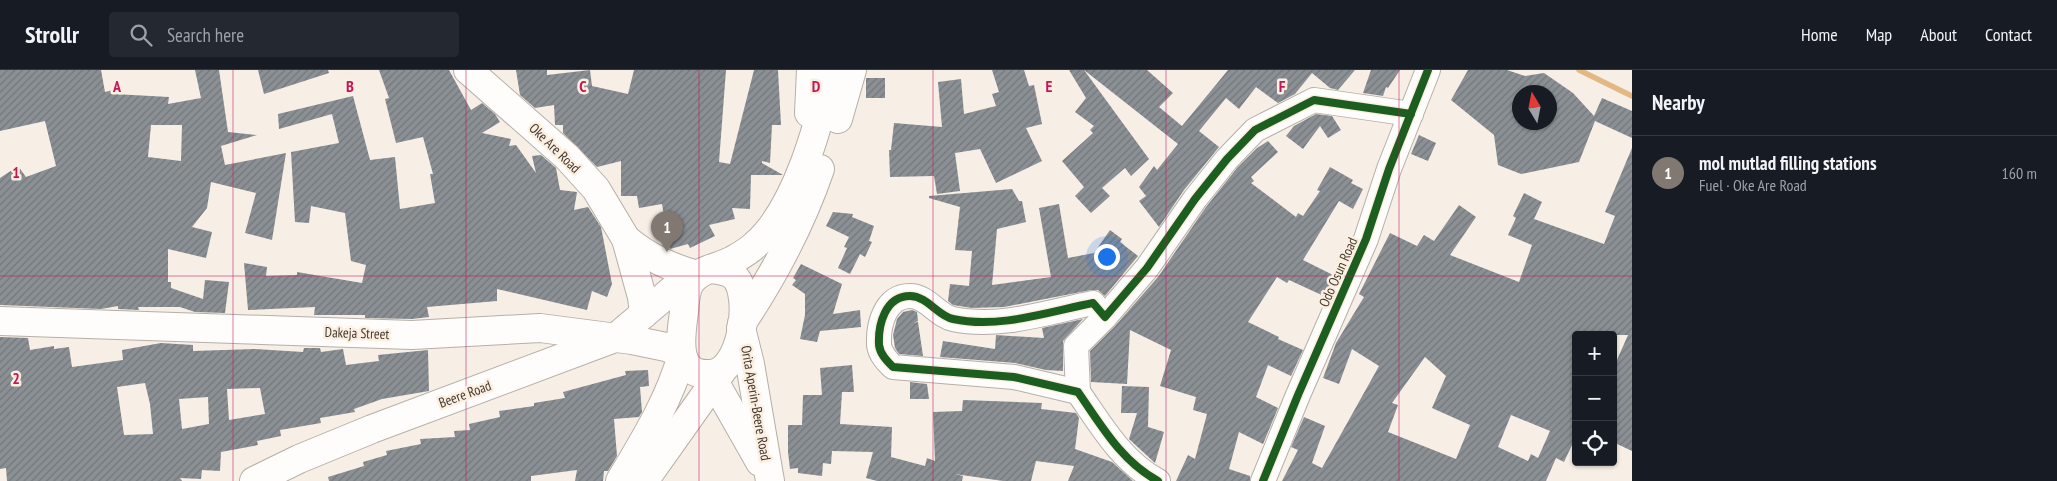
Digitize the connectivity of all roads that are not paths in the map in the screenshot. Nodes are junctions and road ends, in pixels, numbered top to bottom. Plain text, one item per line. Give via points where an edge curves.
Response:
1 (468, 70) edge
2 (811, 70) edge
3 (832, 70) edge
4 (852, 70) edge
5 (1428, 70) edge
6 (1411, 114) junction
7 (808, 169) junction
8 (626, 239) junction
9 (700, 274) junction
10 (644, 314) junction
11 (1105, 317) junction
12 (0, 321) edge
13 (742, 326) junction
14 (615, 338) junction
15 (682, 354) junction
16 (716, 376) junction
17 (1078, 392) junction
18 (770, 480) edge
19 (254, 481) edge
20 (620, 481) edge
21 (644, 481) edge
22 (1158, 481) edge
23 (1263, 481) edge

1 - 8 main road, Oke Are Road via 567,157 596,189
2 - 7 main road
3 - 7 main road
4 - 7 main road via 838,118
5 - 6 street, Odo Osun Road
6 - 11 street via 1314,100 1255,130 1221,165 1147,268
6 - 23 street, Odo Osun Road via 1366,239
7 - 9 main road via 771,229 754,246
7 - 13 main road via 790,242
8 - 9 main road, Oke Are Road via 662,263
8 - 10 main road, Oke Are Road
9 - 10 main road via 677,286
9 - 13 main road via 724,271 734,276 741,286 744,303
9 - 15 main road via 689,284 685,299 680,343
10 - 14 main road
11 - 17 street via 1076,346
11 - 17 street via 1093,304 1017,319 978,322 950,319 931,304 910,296 893,301 886,309 879,346 893,368 1014,377
12 - 14 main road, Dakeja Street via 412,335 540,328
13 - 16 main road via 735,355
13 - 18 main road, Orita Aperin-Beere Road
14 - 15 main road
14 - 19 main road, Beere Road via 372,429
15 - 16 main road via 688,366
15 - 20 main road via 654,423
16 - 18 main road, Orita Aperin-Beere Road
16 - 21 main road
17 - 22 street via 1123,455

